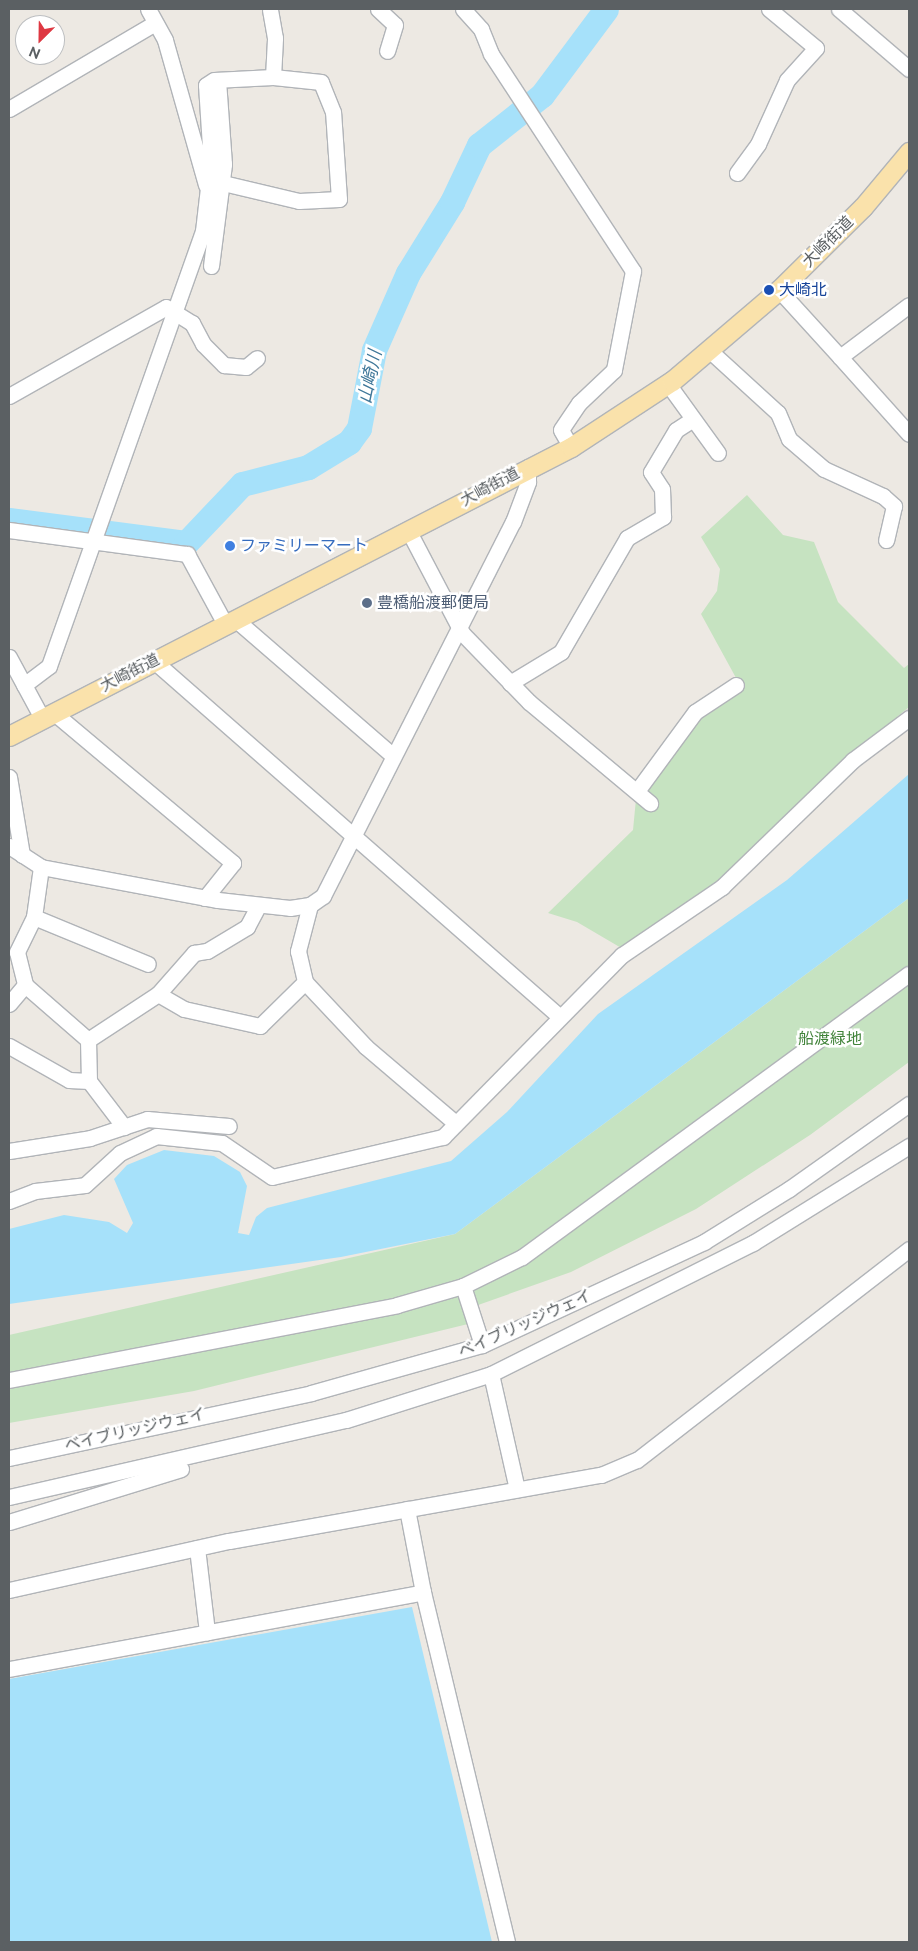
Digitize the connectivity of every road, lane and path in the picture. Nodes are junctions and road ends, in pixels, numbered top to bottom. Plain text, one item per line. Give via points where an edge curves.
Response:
1 (148, 9) edge
2 (270, 9) edge
3 (378, 9) edge
4 (462, 9) edge
5 (769, 9) edge
6 (839, 9) edge
7 (155, 23) junction
8 (387, 52) dead end
9 (909, 69) edge
10 (273, 77) junction
11 (218, 80) junction
12 (9, 109) edge
13 (909, 152) edge
14 (737, 173) dead end
15 (223, 183) junction
16 (208, 190) junction
17 (212, 266) dead end
18 (779, 290) junction
19 (909, 305) edge
20 (177, 314) junction
21 (709, 350) junction
22 (840, 357) junction
23 (257, 358) dead end
24 (668, 384) junction
25 (9, 396) edge
26 (694, 419) junction
27 (909, 434) edge
28 (571, 447) junction
29 (718, 453) dead end
30 (528, 467) junction
31 (9, 530) edge
32 (408, 530) junction
33 (97, 536) junction
34 (886, 540) dead end
35 (230, 622) junction
36 (458, 626) junction
37 (9, 657) edge
38 (154, 661) junction
39 (510, 682) junction
40 (24, 685) junction
41 (736, 685) dead end
42 (48, 715) junction
43 (909, 718) edge
44 (9, 736) edge
45 (392, 755) junction
46 (9, 777) edge
47 (636, 791) junction
48 (650, 803) dead end
49 (354, 833) junction
50 (9, 846) edge
51 (22, 855) junction
52 (41, 867) junction
53 (205, 898) junction
54 (310, 905) junction
55 (258, 906) junction
56 (34, 917) junction
57 (148, 964) dead end
58 (909, 974) edge
59 (305, 982) junction
60 (26, 985) junction
61 (158, 994) junction
62 (9, 1004) edge
63 (559, 1016) junction
64 (88, 1040) junction
65 (9, 1046) edge
66 (89, 1081) junction
67 (909, 1104) edge
68 (454, 1122) junction
69 (126, 1126) junction
70 (229, 1126) dead end
71 (138, 1144) junction
72 (909, 1146) edge
73 (9, 1151) edge
74 (9, 1201) edge
75 (909, 1249) edge
76 (462, 1286) junction
77 (482, 1346) junction
78 (491, 1374) junction
79 (9, 1380) edge
80 (238, 1446) junction
81 (9, 1458) edge
82 (516, 1489) junction
83 (9, 1497) edge
84 (407, 1509) junction
85 (9, 1522) edge
86 (197, 1548) junction
87 (9, 1590) edge
88 (423, 1592) junction
89 (207, 1632) junction
90 (9, 1669) edge
91 (507, 1942) edge

1 - 7 street
2 - 10 street via 275,38
3 - 8 street via 395,25
4 - 28 street via 480,29 491,54 528,105 633,271 614,370 579,403 561,430
5 - 14 street via 816,48 787,80 758,144
6 - 9 street
7 - 12 street
7 - 16 street via 164,40
10 - 11 street
10 - 15 street via 321,82 333,112 339,199 299,201
11 - 15 street
11 - 16 street via 206,85 204,94 211,162
13 - 18 main road, 大崎街道 via 863,207
15 - 17 street
16 - 20 street via 203,231
18 - 21 main road, 大崎街道
18 - 22 street
19 - 22 street
20 - 23 street via 192,323 203,344 224,365 246,367
20 - 25 street via 166,307
20 - 33 street
21 - 24 main road, 大崎街道
21 - 34 street via 778,413 789,440 824,469 883,496 894,506
22 - 27 street
24 - 26 street
24 - 28 main road, 大崎街道
26 - 29 street
26 - 39 street via 676,430 651,472 662,489 663,517 627,538 561,652
28 - 30 main road, 大崎街道
30 - 32 main road, 大崎街道
30 - 36 street via 528,482 512,522
31 - 33 street
32 - 35 main road, 大崎街道
32 - 36 street
33 - 35 street via 187,554
33 - 40 street via 49,666
35 - 38 main road, 大崎街道
35 - 45 street
36 - 39 street
36 - 45 street
37 - 40 street
38 - 42 main road, 大崎街道
38 - 49 street
39 - 47 street
40 - 42 street
41 - 47 street via 695,712
42 - 44 main road, 大崎街道
42 - 53 street via 233,863
43 - 63 street via 853,760 722,887 622,955
45 - 49 street
46 - 51 street
47 - 48 street
49 - 54 street via 323,896
49 - 63 street via 456,929
50 - 51 street
51 - 52 street
52 - 53 street
52 - 56 street
53 - 55 street
54 - 55 street
54 - 59 street via 298,951
55 - 61 street via 247,927 207,951 194,953
56 - 57 street
56 - 60 street via 17,952
58 - 76 street via 522,1257
59 - 61 street via 260,1026 184,1009
59 - 68 street via 366,1047
60 - 62 street
60 - 64 street
61 - 64 street
63 - 68 street
64 - 66 street
65 - 66 street via 69,1080
66 - 69 street
67 - 77 street, ベイブリッジウェイ via 789,1189 704,1242
68 - 71 street via 443,1137 428,1144 272,1177 222,1143 156,1136
69 - 70 street via 147,1119
69 - 71 street
69 - 73 street via 90,1138
71 - 74 street via 120,1153 85,1186 36,1191
72 - 78 street, ベイブリッジウェイ via 753,1243
75 - 82 street via 637,1460 567,1484
76 - 77 street
76 - 79 street via 397,1305
77 - 81 street, ベイブリッジウェイ via 311,1393
78 - 80 street, ベイブリッジウェイ via 346,1420
78 - 82 street
80 - 83 street, ベイブリッジウェイ
80 - 85 street via 199,1464 72,1499
82 - 84 street
84 - 86 street
84 - 88 street
86 - 87 street
86 - 89 street
88 - 89 street
88 - 91 street
89 - 90 street

